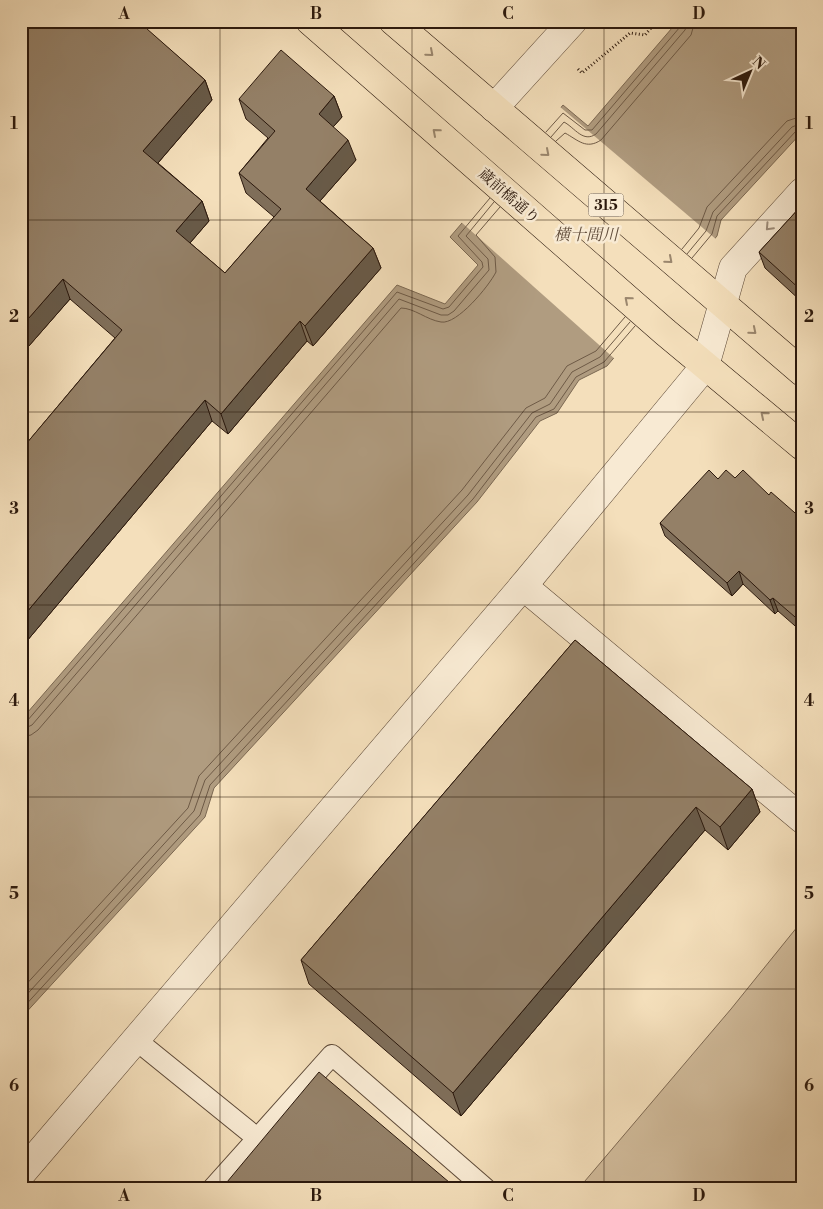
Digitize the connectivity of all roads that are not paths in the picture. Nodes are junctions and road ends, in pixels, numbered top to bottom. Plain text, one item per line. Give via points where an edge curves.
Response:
1 (310, 21) edge
2 (393, 21) edge
3 (572, 21) edge
4 (502, 115) junction
5 (802, 192) edge
6 (712, 297) junction
7 (705, 366) junction
8 (802, 372) edge
9 (802, 446) edge
10 (523, 586) junction
11 (802, 819) edge
12 (136, 1040) junction
13 (257, 1138) junction
14 (21, 1174) edge
15 (213, 1188) edge
16 (485, 1188) edge

7 -> 1 main road, 蔵前橋通り
2 -> 4 main road, 315
3 - 4 street
4 -> 6 main road, 315
5 -> 6 street via 736,263
6 - 7 street
6 -> 8 main road, 315
9 -> 7 main road, 蔵前橋通り
7 - 10 street
10 - 11 street
10 - 12 street
12 - 13 lane
12 - 14 street
13 - 15 lane
13 - 16 lane via 332,1055

